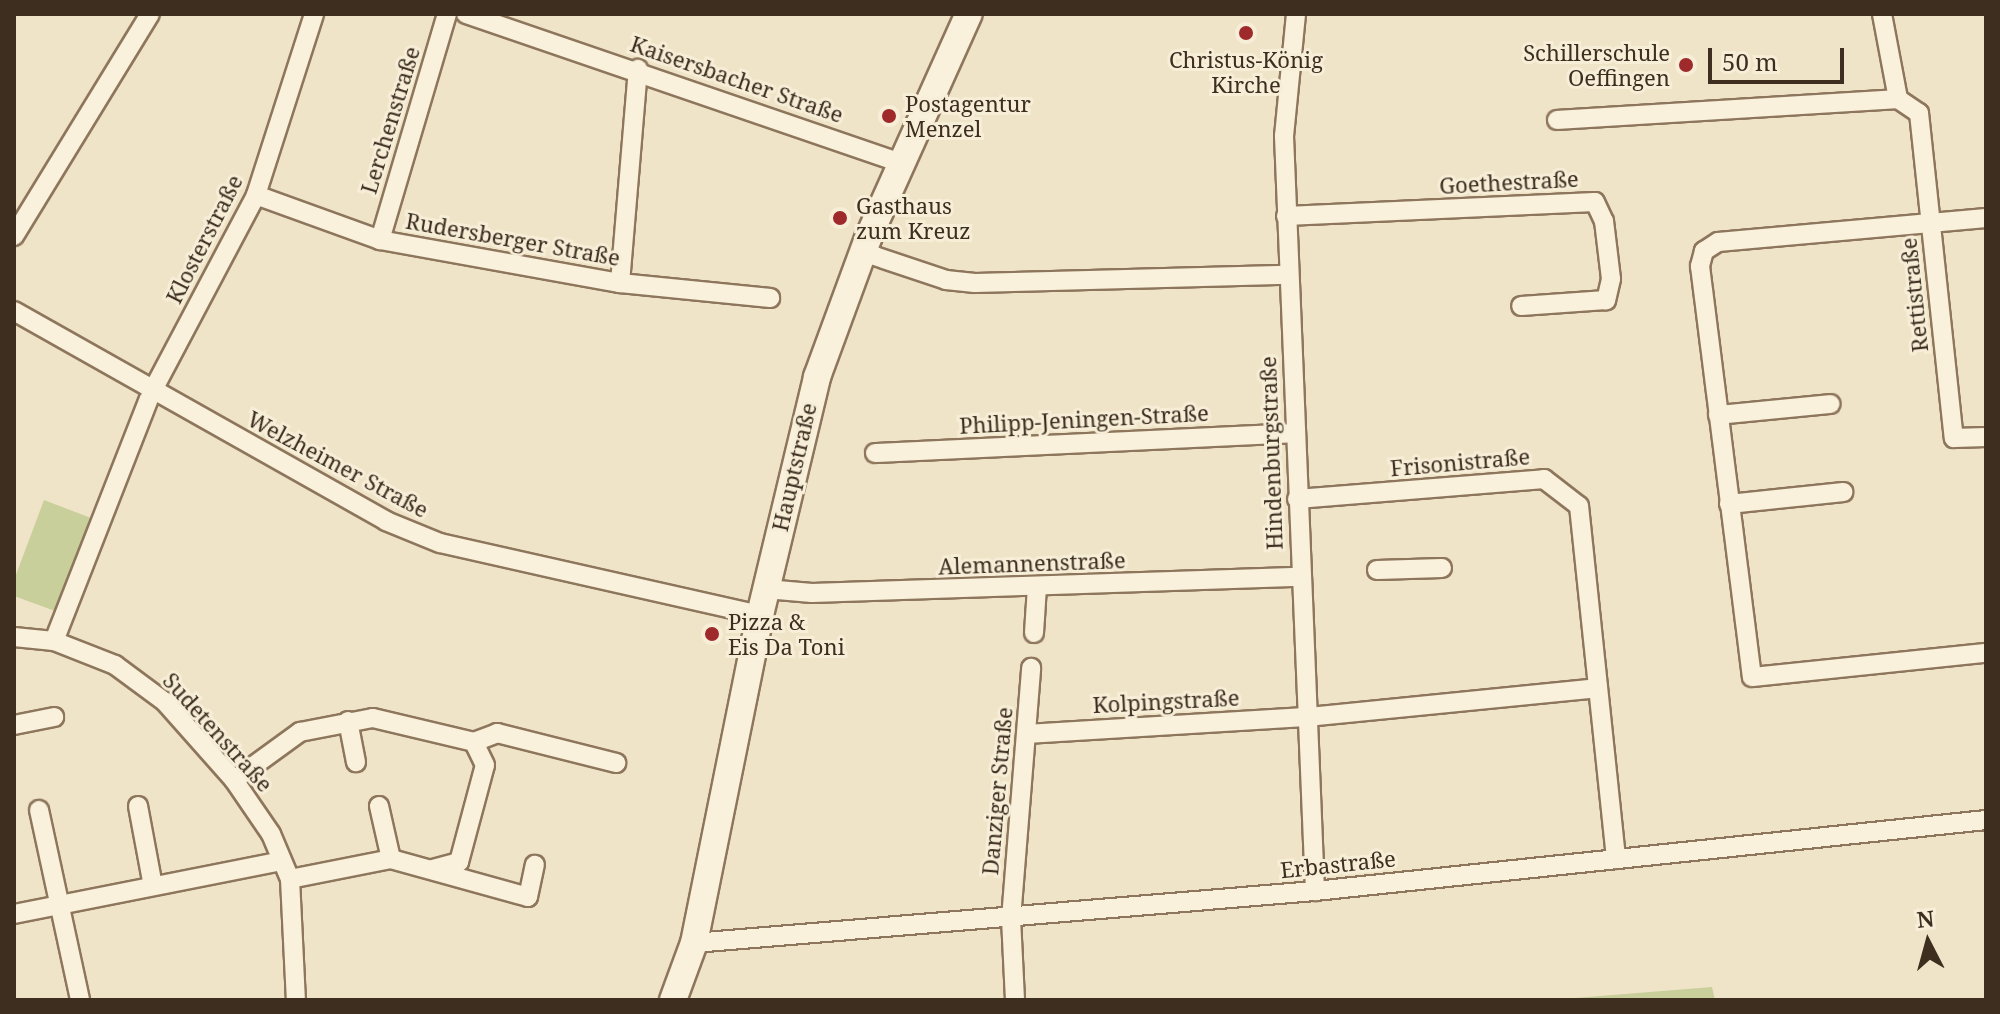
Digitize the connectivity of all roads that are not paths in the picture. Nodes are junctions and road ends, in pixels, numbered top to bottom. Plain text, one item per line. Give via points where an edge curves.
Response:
1 (150, 14) edge
2 (314, 14) edge
3 (447, 14) edge
4 (466, 14) edge
5 (969, 14) edge
6 (1296, 14) edge
7 (1882, 14) edge
8 (638, 69) junction
9 (1898, 99) junction
10 (1557, 120) dead end
11 (901, 163) junction
12 (256, 195) junction
13 (1286, 216) junction
14 (1986, 218) edge
15 (1931, 224) junction
16 (14, 236) edge
17 (380, 240) junction
18 (863, 252) junction
19 (1288, 275) junction
20 (620, 283) junction
21 (770, 298) dead end
22 (1521, 306) dead end
23 (14, 311) edge
24 (151, 394) junction
25 (1830, 404) dead end
26 (1718, 415) junction
27 (1295, 433) junction
28 (1986, 437) edge
29 (875, 453) dead end
30 (1843, 492) dead end
31 (1297, 499) junction
32 (1729, 504) junction
33 (1442, 568) dead end
34 (1377, 570) dead end
35 (1300, 577) junction
36 (1037, 587) junction
37 (763, 602) junction
38 (1034, 633) dead end
39 (14, 637) edge
40 (54, 641) junction
41 (1986, 653) edge
42 (1031, 668) dead end
43 (1598, 688) junction
44 (54, 717) dead end
45 (1308, 717) junction
46 (348, 721) junction
47 (14, 725) edge
48 (1027, 734) junction
49 (474, 742) junction
50 (356, 762) dead end
51 (616, 763) dead end
52 (234, 780) junction
53 (138, 806) dead end
54 (379, 806) dead end
55 (39, 810) dead end
56 (1986, 820) edge
57 (391, 859) junction
58 (1616, 859) junction
59 (282, 861) junction
60 (535, 865) dead end
61 (430, 870) junction
62 (290, 879) junction
63 (153, 886) junction
64 (1315, 891) junction
65 (62, 905) junction
66 (14, 914) edge
67 (1011, 919) junction
68 (694, 943) junction
69 (80, 1000) edge
70 (296, 1000) edge
71 (673, 1000) edge
72 (1015, 1000) edge

1 - 16 street
2 - 12 street, Klosterstraße
3 - 17 street, Lerchenstraße
4 - 8 street, Kaisersbacher Straße
5 - 11 street, Hauptstraße
6 - 13 street, Hindenburgstraße via 1284,136
7 - 9 street
8 - 11 street, Kaisersbacher Straße
8 - 20 street
9 - 10 street
9 - 15 street, Rettistraße via 1919,113
11 - 18 street, Hauptstraße
12 - 17 street, Rudersberger Straße
12 - 24 street, Klosterstraße
13 - 19 street, Hindenburgstraße
13 - 22 street, Goethestraße via 1595,202 1604,221 1611,279 1606,300
14 - 15 street
15 - 26 street via 1718,242 1704,251 1700,266
15 - 28 street, Rettistraße via 1954,438
17 - 20 street, Rudersberger Straße
18 - 19 street via 946,280 975,283
18 - 37 street, Hauptstraße via 817,377
19 - 27 street, Hindenburgstraße
20 - 21 street, Rudersberger Straße
23 - 24 street, Welzheimer Straße
24 - 37 street, Welzheimer Straße via 386,521 440,543
24 - 40 street
25 - 26 street
26 - 32 street
27 - 29 street, Philipp-Jeningen-Straße
27 - 31 street, Hindenburgstraße
30 - 32 street
31 - 35 street, Hindenburgstraße
31 - 43 street, Frisonistraße via 1544,479 1579,506
32 - 41 street via 1752,677
33 - 34 street
35 - 36 street, Alemannenstraße
35 - 45 street, Hindenburgstraße
36 - 37 street, Alemannenstraße
36 - 38 street
37 - 68 street, Hauptstraße
39 - 40 street, Sudetenstraße
40 - 52 street, Sudetenstraße via 135,678 165,702
42 - 48 street, Danziger Straße
43 - 45 street
43 - 58 street, Frisonistraße
44 - 47 street
45 - 48 street, Kolpingstraße
45 - 64 street, Hindenburgstraße
46 - 49 street via 373,718
46 - 50 street
46 - 52 street via 300,732
48 - 67 street, Danziger Straße
49 - 51 street via 497,733
49 - 61 street via 485,765 459,862
52 - 59 street, Sudetenstraße
53 - 63 street
54 - 57 street
55 - 65 street
56 - 58 street, Erbastraße
57 - 61 street
57 - 62 street
58 - 64 street, Erbastraße
59 - 62 street, Sudetenstraße
59 - 63 street
60 - 61 street via 528,897
62 - 70 street, Sudetenstraße
63 - 65 street
64 - 67 street, Erbastraße
65 - 66 street
65 - 69 street
67 - 68 street, Erbastraße
67 - 72 street, Danziger Straße
68 - 71 street, Hauptstraße

